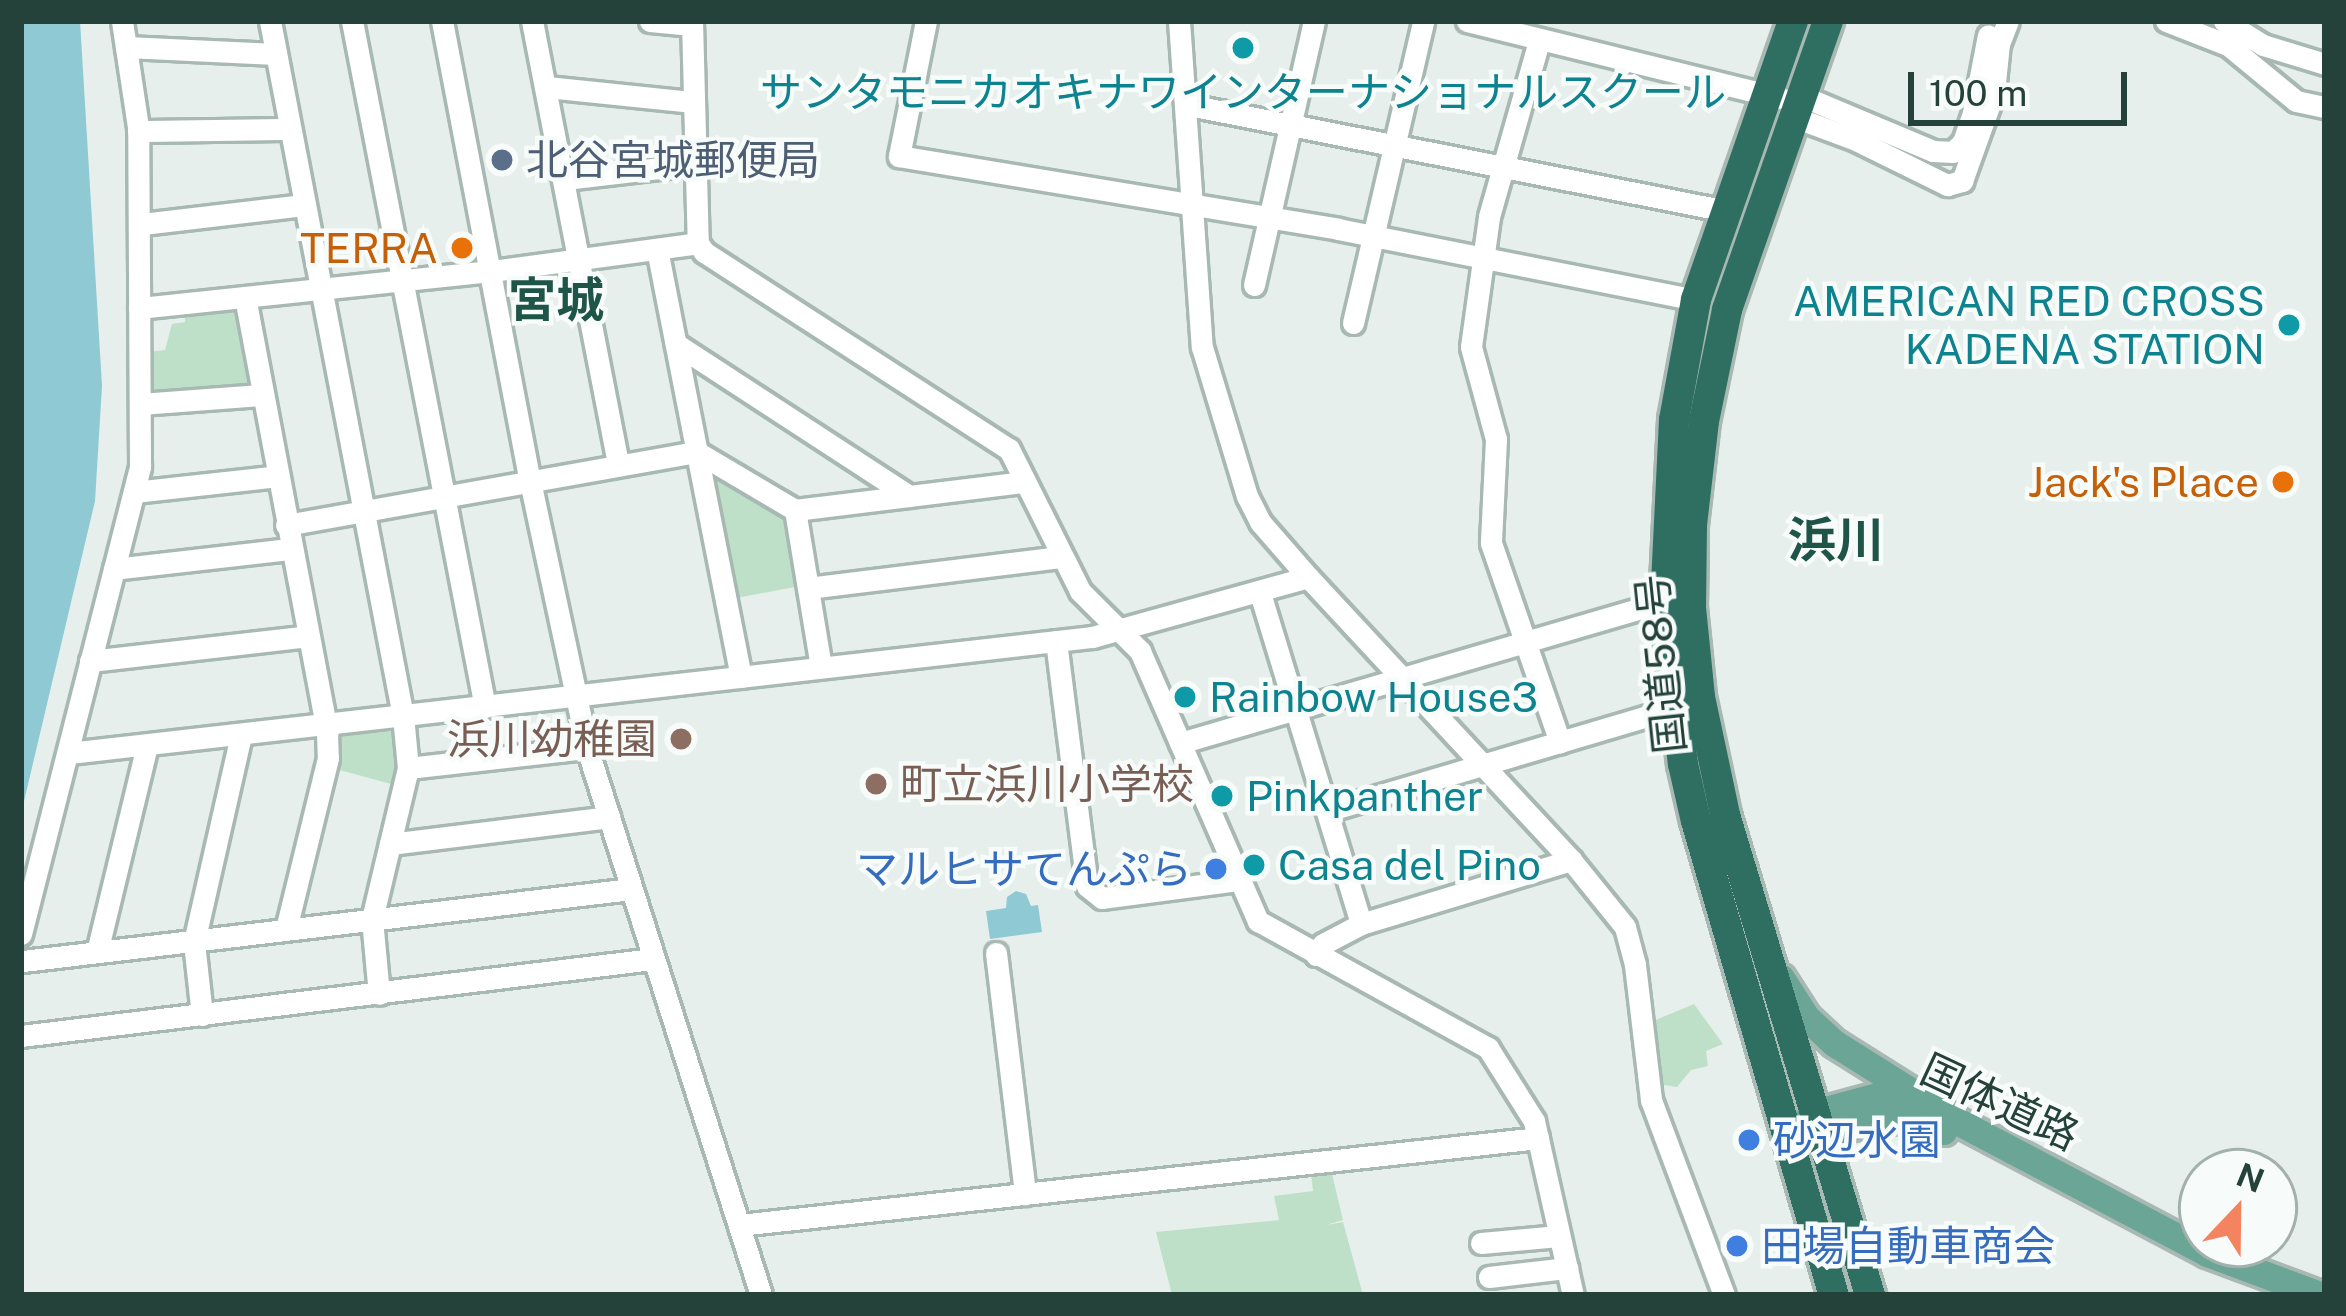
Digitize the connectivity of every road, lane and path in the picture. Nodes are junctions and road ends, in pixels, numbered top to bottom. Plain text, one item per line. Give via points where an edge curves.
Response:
1 (122, 21) edge
2 (270, 21) edge
3 (352, 21) edge
4 (442, 21) edge
5 (532, 21) edge
6 (650, 21) edge
7 (926, 21) edge
8 (1179, 21) edge
9 (1314, 21) edge
10 (1423, 21) edge
11 (1467, 21) edge
12 (1793, 21) edge
13 (1828, 21) edge
14 (1993, 21) edge
15 (2008, 21) edge
16 (2224, 21) edge
17 (692, 23) edge
18 (2186, 26) edge
19 (1539, 40) junction
20 (126, 46) junction
21 (276, 54) junction
22 (2325, 64) edge
23 (547, 88) junction
24 (1768, 93) junction
25 (693, 102) junction
26 (1189, 105) junction
27 (1798, 106) junction
28 (2325, 106) edge
29 (1288, 124) junction
30 (290, 129) junction
31 (138, 131) junction
32 (1394, 144) junction
33 (695, 164) junction
34 (1503, 165) junction
35 (565, 179) junction
36 (304, 205) junction
37 (1196, 207) junction
38 (1727, 211) junction
39 (1268, 218) junction
40 (142, 224) junction
41 (1374, 238) junction
42 (698, 243) junction
43 (657, 248) junction
44 (580, 259) junction
45 (1484, 262) junction
46 (492, 272) junction
47 (402, 280) junction
48 (1254, 285) dead end
49 (322, 289) junction
50 (244, 297) junction
51 (1696, 300) junction
52 (139, 308) junction
53 (1353, 322) dead end
54 (676, 344) junction
55 (261, 395) junction
56 (140, 404) junction
57 (697, 452) junction
58 (618, 465) junction
59 (278, 476) junction
60 (530, 481) junction
61 (1022, 482) junction
62 (134, 493) junction
63 (908, 496) junction
64 (445, 497) junction
65 (795, 510) junction
66 (364, 513) junction
67 (286, 525) junction
68 (290, 549) junction
69 (1062, 557) junction
70 (114, 569) junction
71 (1308, 577) junction
72 (808, 588) junction
73 (1260, 593) junction
74 (1665, 607) junction
75 (1124, 632) junction
76 (309, 636) junction
77 (1056, 641) junction
78 (1525, 641) junction
79 (90, 661) junction
80 (821, 667) junction
81 (741, 677) junction
82 (1404, 680) junction
83 (577, 696) junction
84 (485, 707) junction
85 (1296, 711) junction
86 (1677, 712) junction
87 (403, 716) junction
88 (326, 724) junction
89 (241, 735) junction
90 (1560, 742) junction
91 (1180, 743) junction
92 (147, 746) junction
93 (587, 748) junction
94 (69, 753) junction
95 (1482, 764) junction
96 (409, 768) junction
97 (1327, 811) junction
98 (609, 817) junction
99 (390, 844) junction
100 (1571, 860) junction
101 (1239, 880) junction
102 (631, 889) junction
103 (372, 920) junction
104 (1361, 924) junction
105 (286, 929) junction
106 (21, 934) edge
107 (194, 942) junction
108 (1763, 949) junction
109 (97, 952) junction
110 (996, 953) dead end
111 (1316, 955) junction
112 (22, 959) edge
113 (653, 959) junction
114 (379, 994) junction
115 (202, 1015) junction
116 (21, 1036) edge
117 (1940, 1110) junction
118 (1821, 1123) junction
119 (1790, 1132) junction
120 (1538, 1138) junction
121 (1025, 1194) junction
122 (739, 1226) junction
123 (1559, 1236) junction
124 (1480, 1243) dead end
125 (1567, 1268) junction
126 (1489, 1277) dead end
127 (761, 1295) edge
128 (1573, 1295) edge
129 (1724, 1295) edge
130 (1834, 1295) edge
131 (1870, 1295) edge
132 (2267, 1295) edge
133 (2320, 1295) edge

1 - 20 street
2 - 21 street
3 - 47 street
4 - 46 street
5 - 23 street
6 - 17 street
7 - 37 street via 899,156
8 - 26 street
9 - 29 street
10 - 32 street
11 - 19 street
12 - 24 highway, 国道58号
13 - 27 highway, 国道58号
14 - 27 street via 1973,113 1953,152
15 - 27 street via 1989,109 1962,181 1947,185
16 - 22 street via 2264,45
17 - 25 street
18 - 28 street via 2277,91
19 - 24 street
19 - 34 street
20 - 21 street
20 - 31 street
21 - 30 street
23 - 25 street
23 - 35 street
24 - 27 street
24 - 38 highway, 国道58号
25 - 33 street
26 - 29 street
26 - 37 street
27 - 108 highway, 国道58号 via 1727,310 1692,525 1691,608 1710,759
29 - 32 street
29 - 39 street
30 - 31 street
30 - 36 street
31 - 40 street
32 - 34 street
32 - 41 street
33 - 35 street
33 - 42 street
34 - 38 street
34 - 45 street
35 - 44 street
36 - 40 street
36 - 49 street
37 - 39 street
37 - 71 street via 1202,347 1246,496
38 - 51 highway, 国道58号
39 - 41 street
39 - 48 street
40 - 52 street
41 - 45 street
41 - 53 street
42 - 43 street
42 - 61 street via 1009,449
43 - 44 street
43 - 54 street
44 - 46 street
44 - 58 street
45 - 51 street
45 - 78 street via 1471,346 1496,439 1491,543
46 - 47 street
46 - 60 street
47 - 49 street
47 - 64 street
49 - 50 street
49 - 66 street
50 - 52 street
50 - 55 street
51 - 74 highway, 国道58号 via 1674,420
52 - 56 street
54 - 57 street
54 - 63 street
55 - 56 street
55 - 59 street
56 - 62 street
57 - 58 street
57 - 65 street
57 - 81 street
58 - 60 street
59 - 62 street
59 - 67 street
60 - 64 street
60 - 83 street
61 - 63 street
61 - 69 street
62 - 70 street
63 - 65 street
64 - 66 street
64 - 84 street
65 - 72 street
66 - 67 street
66 - 87 street
67 - 68 street
68 - 70 street
68 - 76 street
69 - 72 street
69 - 75 street via 1080,591
70 - 79 street
71 - 73 street
71 - 82 street
72 - 80 street
73 - 75 street
73 - 85 street
74 - 78 street
74 - 86 highway, 国道58号
75 - 77 street
75 - 91 street
76 - 79 street
76 - 88 street
77 - 80 street
77 - 101 street via 1087,886 1102,898
78 - 82 street
78 - 90 street
79 - 94 street
80 - 81 street
81 - 83 street
82 - 85 street
82 - 95 street
83 - 84 street
83 - 93 street
84 - 87 street
85 - 91 street
85 - 97 street
86 - 90 street
86 - 119 highway, 国道58号 via 1696,821
87 - 88 street
87 - 96 street
88 - 89 street
88 - 105 street via 328,758
89 - 92 street
89 - 107 street
90 - 95 street
91 - 101 street
92 - 94 street
92 - 109 street
93 - 96 street
93 - 98 street
94 - 106 street
95 - 97 street
95 - 100 street
96 - 99 street
97 - 104 street
98 - 99 street
98 - 102 street
99 - 103 street
100 - 104 street
100 - 129 street via 1625,927 1651,1100
101 - 111 street via 1258,921
102 - 103 street
102 - 113 street
103 - 105 street
103 - 114 street
104 - 111 street
105 - 107 street
107 - 109 street
107 - 115 street
108 - 117 main road via 1806,1017
108 - 118 highway, 国道58号
109 - 112 street
110 - 121 street
111 - 120 street via 1488,1048
113 - 114 street
113 - 122 street
114 - 115 street
115 - 116 street
117 - 118 main road, 国体道路 via 1881,1095
117 - 133 main road, 国体道路 via 2207,1252
118 - 119 main road, 国体道路
118 - 131 highway, 国道58号
118 - 132 main road, 国体道路 via 1923,1121 2165,1252
119 - 130 highway, 国道58号
120 - 121 street
120 - 123 street
121 - 122 street
122 - 127 street
123 - 124 street
123 - 125 street
125 - 126 street
125 - 128 street

